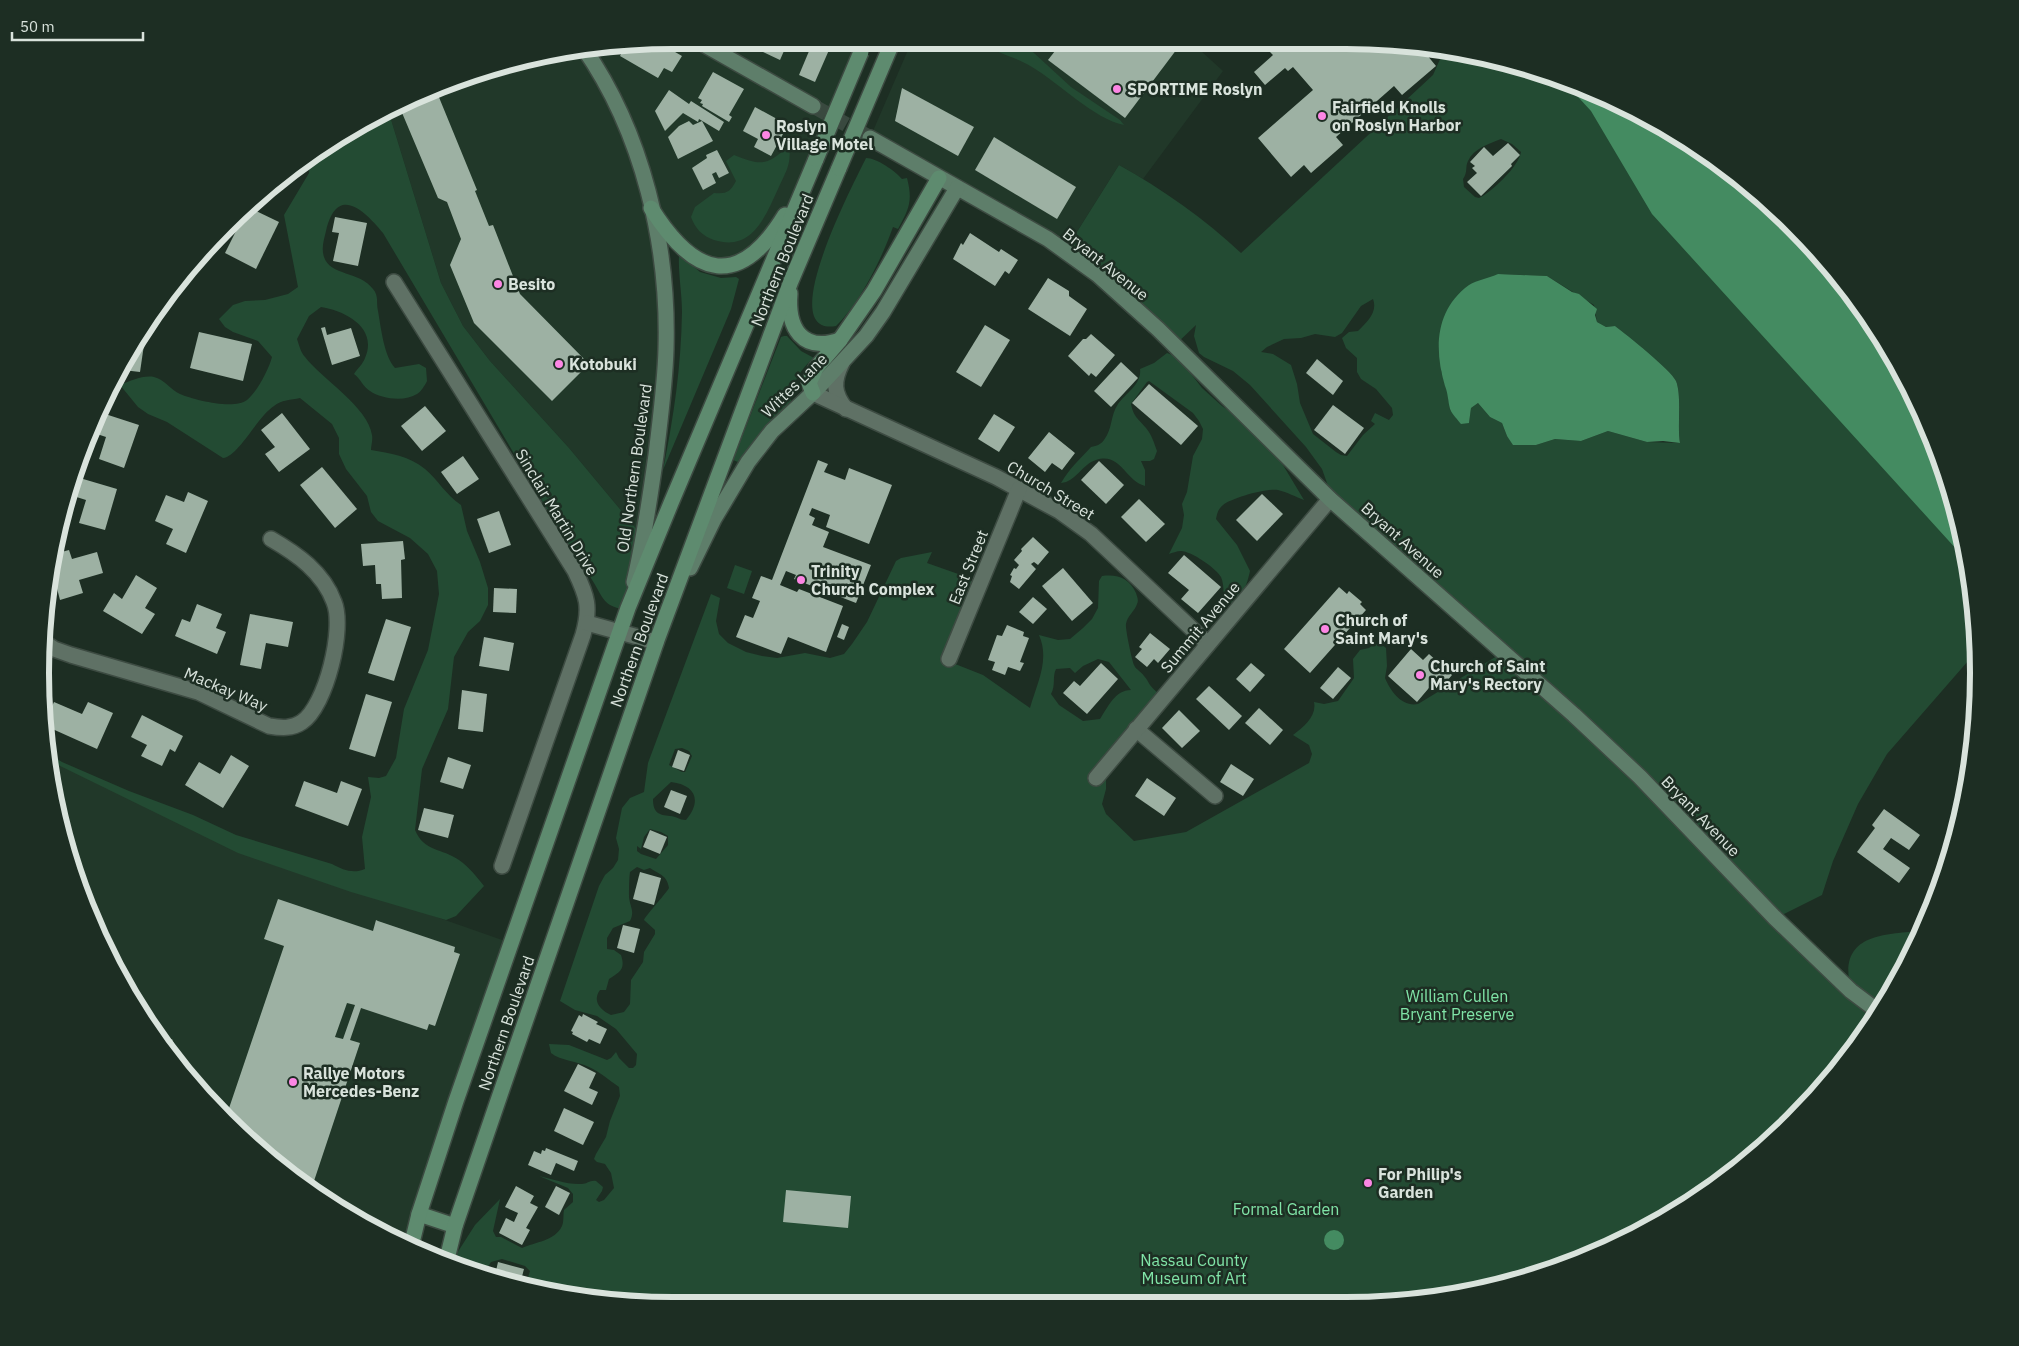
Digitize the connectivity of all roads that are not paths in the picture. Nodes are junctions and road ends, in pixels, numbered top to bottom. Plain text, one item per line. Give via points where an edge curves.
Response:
1 (712, 49) edge
2 (863, 49) edge
3 (889, 49) edge
4 (592, 54) edge
5 (588, 55) edge
6 (595, 64) junction
7 (813, 106) tunnel mouth
8 (870, 138) tunnel mouth
9 (816, 159) junction
10 (940, 178) junction
11 (957, 188) junction
12 (651, 208) junction
13 (791, 281) junction
14 (394, 282) dead end
15 (840, 340) junction
16 (842, 363) junction
17 (812, 393) junction
18 (846, 409) junction
19 (1019, 489) junction
20 (1330, 499) junction
21 (271, 539) dead end
22 (628, 608) junction
23 (667, 614) junction
24 (586, 623) junction
25 (621, 632) junction
26 (656, 642) junction
27 (1208, 644) junction
28 (50, 646) edge
29 (949, 658) dead end
30 (1136, 730) junction
31 (1096, 778) dead end
32 (1215, 796) dead end
33 (502, 866) dead end
34 (1873, 1007) edge
35 (419, 1214) junction
36 (456, 1226) junction
37 (413, 1240) edge
38 (447, 1255) edge

1 - 7 main road
2 - 9 main road, Northern Boulevard, bridge
3 - 13 main road, Northern Boulevard, bridge
4 - 6 main road
5 - 6 main road, Old Northern Boulevard
6 - 12 main road, Old Northern Boulevard via 634,147
8 - 10 main road, Bryant Avenue
9 - 12 main road via 790,208 768,240 753,255 731,266 710,265 696,258 668,231
9 - 22 main road, Northern Boulevard
10 - 11 main road, Bryant Avenue
10 - 15 main road via 874,291
11 - 16 main road, Wittes Lane via 883,312
11 - 20 main road, Bryant Avenue via 1048,239 1098,275
12 - 22 main road, Old Northern Boulevard via 666,298 666,350 649,508
13 - 15 main road via 791,313 805,340 818,345
13 - 23 main road, Northern Boulevard
14 - 24 street, Sinclair Martin Drive via 575,571 589,608
15 - 17 main road via 812,374 809,383
16 - 17 main road, Wittes Lane
16 - 18 street via 836,375 835,389
17 - 18 street, Church Street
17 - 23 main road, Wittes Lane via 767,437 733,485
18 - 19 street, Church Street
19 - 27 street, Church Street via 1059,511 1091,534
19 - 29 street, East Street
20 - 27 street, Summit Avenue
20 - 34 main road, Bryant Avenue via 1574,715 1640,777 1775,918 1851,991
21 - 28 street, Mackay Way via 313,569 329,590 338,612 338,632 327,678 310,714 295,726 269,726 198,692
22 - 25 main road, Northern Boulevard
23 - 26 main road, Northern Boulevard
24 - 25 street
24 - 33 street, Sinclair Martin Drive
25 - 26 street
25 - 35 main road, Northern Boulevard
26 - 36 main road, Northern Boulevard
27 - 30 street, Summit Avenue
30 - 31 street, Summit Avenue
30 - 32 street
35 - 36 main road
35 - 37 main road, Northern Boulevard
36 - 38 main road, Northern Boulevard

